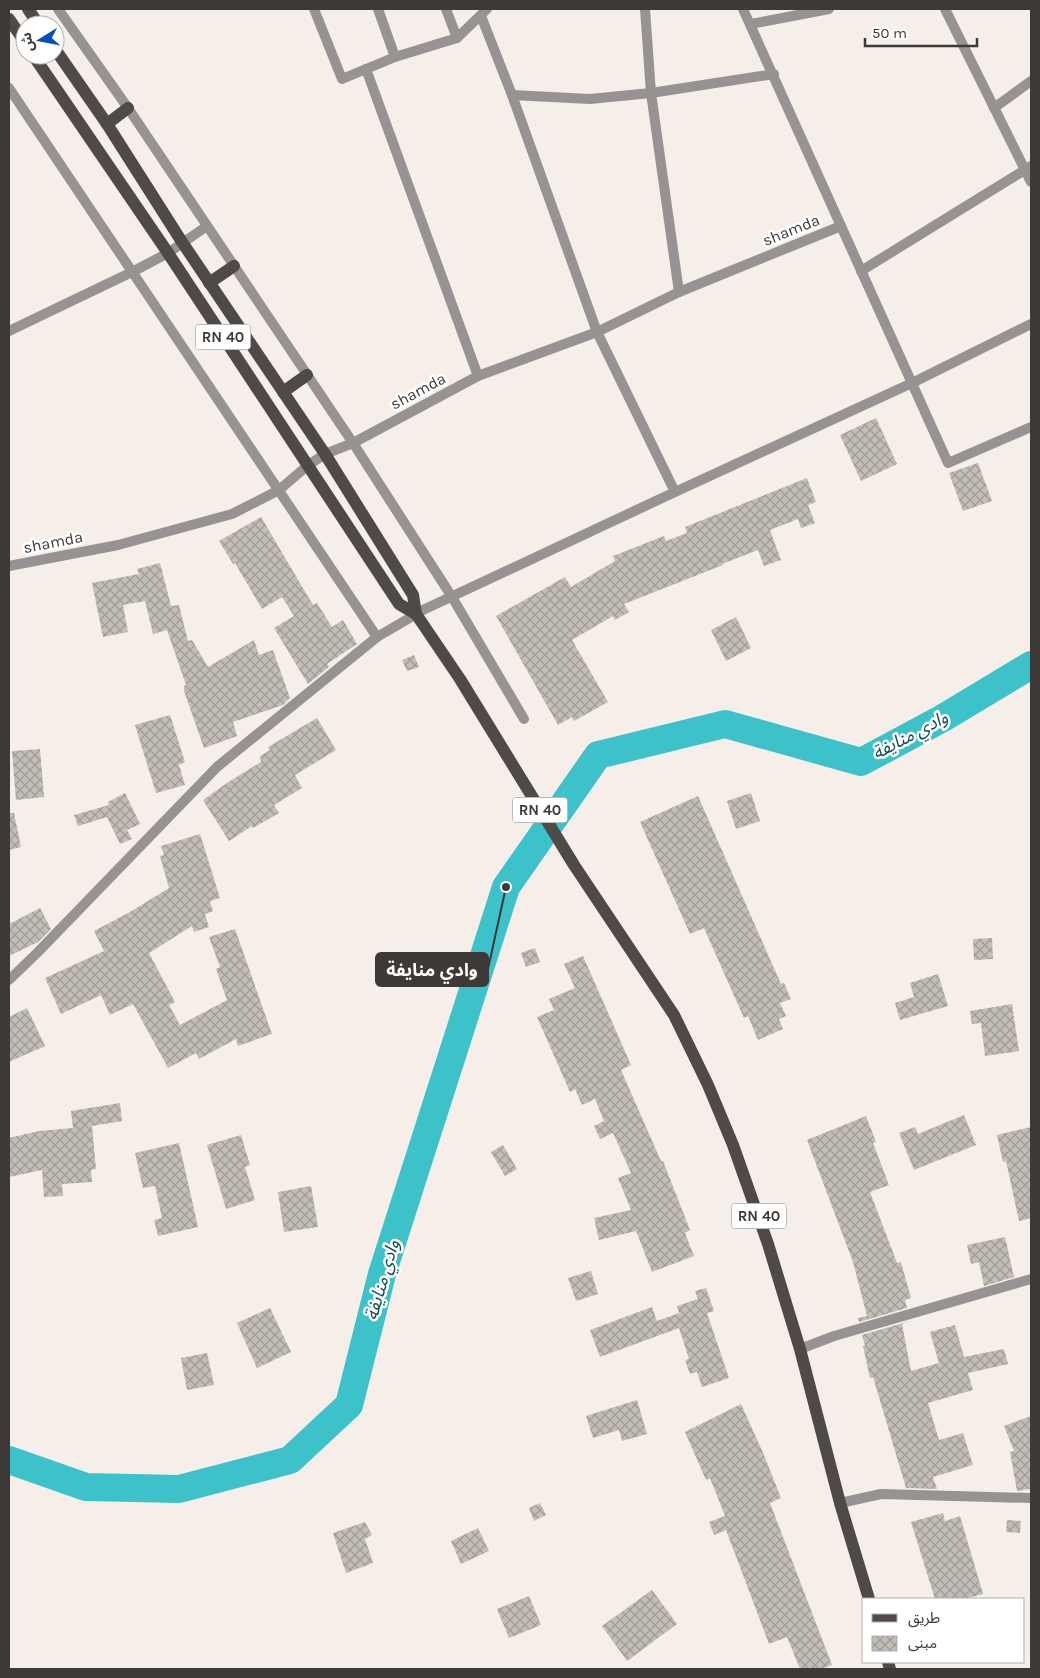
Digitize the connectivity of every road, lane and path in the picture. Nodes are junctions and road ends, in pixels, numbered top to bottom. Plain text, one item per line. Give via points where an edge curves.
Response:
1 (58, 9) edge
2 (314, 9) edge
3 (378, 9) edge
4 (446, 9) edge
5 (645, 9) edge
6 (743, 9) edge
7 (829, 9) edge
8 (944, 9) edge
9 (484, 12) edge
10 (751, 24) junction
11 (457, 38) junction
12 (395, 57) junction
13 (65, 64) edge
14 (41, 65) edge
15 (366, 69) junction
16 (774, 74) junction
17 (1031, 81) edge
18 (9, 88) edge
19 (651, 93) junction
20 (512, 94) junction
21 (128, 108) junction
22 (994, 108) junction
23 (106, 124) junction
24 (1028, 168) edge
25 (1031, 182) edge
26 (207, 226) junction
27 (841, 226) junction
28 (182, 242) junction
29 (168, 253) junction
30 (234, 266) junction
31 (861, 271) junction
32 (132, 272) junction
33 (209, 283) junction
34 (679, 292) junction
35 (1031, 324) edge
36 (9, 331) edge
37 (597, 332) junction
38 (307, 375) junction
39 (478, 376) junction
40 (912, 383) junction
41 (283, 392) junction
42 (1031, 427) edge
43 (353, 443) junction
44 (325, 454) junction
45 (307, 466) junction
46 (278, 490) junction
47 (675, 492) junction
48 (9, 566) edge
49 (452, 597) junction
50 (416, 614) junction
51 (377, 637) junction
52 (524, 719) dead end
53 (9, 980) edge
54 (1031, 1279) edge
55 (800, 1349) junction
56 (1031, 1498) edge
57 (840, 1503) junction
58 (869, 1598) edge

1 - 21 street
2 - 15 street via 342,79
3 - 12 street
4 - 11 street
5 - 19 street
6 - 10 street
7 - 10 street
8 - 22 street
9 - 11 street
9 - 20 street
10 - 16 street
11 - 12 street
12 - 15 street
13 - 23 main road, RN 40
14 - 29 main road, RN 40
15 - 39 street
16 - 19 street
16 - 27 street
17 - 22 street
18 - 32 street
19 - 20 street via 590,99
19 - 34 street
20 - 37 street
21 - 23 main road
21 - 26 street
22 - 24 street
23 - 28 main road, RN 40
24 - 25 street
24 - 31 street
26 - 28 street
26 - 30 street
27 - 31 street
27 - 34 street, shamda
28 - 29 street
28 - 33 main road, RN 40
29 - 32 street
29 - 45 main road, RN 40
30 - 33 main road
30 - 38 street
31 - 40 street
32 - 36 street
32 - 46 street
33 - 41 main road, RN 40
34 - 37 street, shamda
35 - 40 street
37 - 39 street, shamda
37 - 47 street
38 - 41 main road
38 - 43 street
39 - 43 street, shamda
40 - 42 street via 948,463
40 - 47 street
41 - 44 main road, RN 40
43 - 44 street, shamda
43 - 49 street
44 - 45 street, shamda
44 - 50 main road, RN 40 via 413,595
45 - 46 street, shamda
45 - 50 main road, RN 40 via 398,604
46 - 48 street, shamda via 232,514 118,545
46 - 51 street
47 - 49 street
49 - 50 street
49 - 52 street
50 - 51 street
50 - 55 main road, RN 40 via 460,679 574,865 674,1015 733,1145
51 - 53 street via 217,767
54 - 55 street via 834,1336
55 - 57 main road, RN 40
56 - 57 street via 881,1494
57 - 58 main road, RN 40

